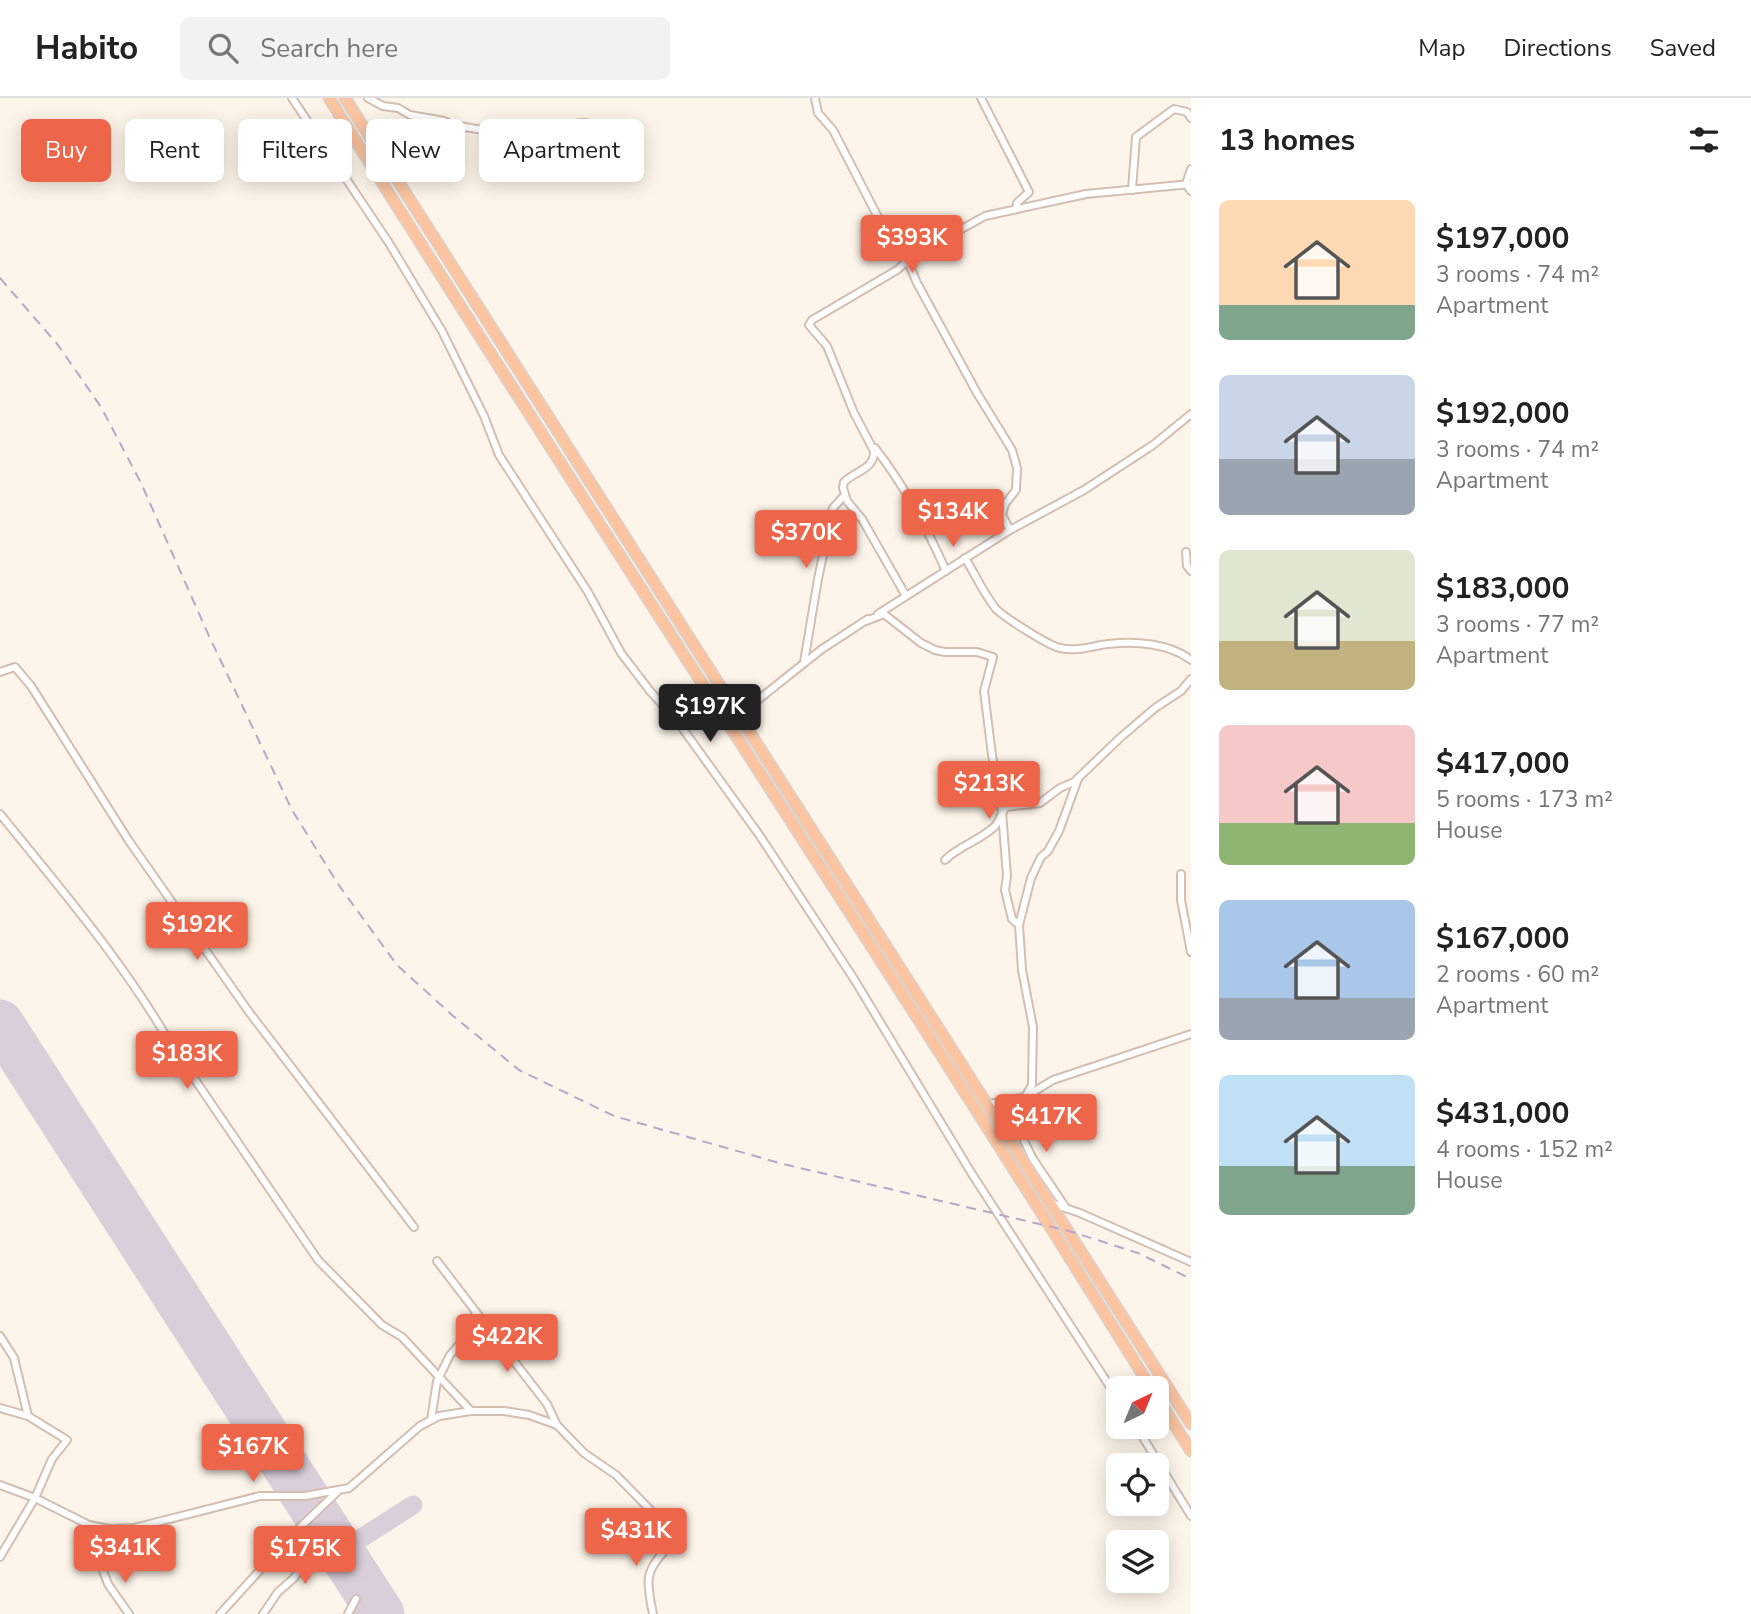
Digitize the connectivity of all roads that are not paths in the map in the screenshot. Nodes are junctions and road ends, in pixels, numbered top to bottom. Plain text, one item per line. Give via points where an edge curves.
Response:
1 (292, 98) edge
2 (328, 98) edge
3 (345, 98) edge
4 (368, 98) edge
5 (816, 98) edge
6 (981, 98) edge
7 (1191, 118) edge
8 (479, 129) edge
9 (1191, 169) edge
10 (1189, 186) edge
11 (1132, 190) junction
12 (1016, 209) junction
13 (908, 260) junction
14 (1191, 414) edge
15 (869, 441) junction
16 (844, 496) junction
17 (1010, 530) junction
18 (1186, 552) dead end
19 (965, 558) junction
20 (946, 571) junction
21 (1191, 571) edge
22 (906, 596) junction
23 (866, 621) junction
24 (1191, 660) edge
25 (804, 663) junction
26 (0, 672) edge
27 (1191, 679) edge
28 (739, 715) junction
29 (1078, 779) junction
30 (1002, 812) junction
31 (0, 814) edge
32 (945, 860) dead end
33 (1181, 874) dead end
34 (1019, 925) junction
35 (1191, 952) edge
36 (1191, 1034) edge
37 (1024, 1097) junction
38 (989, 1104) junction
39 (1051, 1203) junction
40 (1066, 1208) junction
41 (414, 1227) dead end
42 (437, 1261) dead end
43 (1191, 1262) edge
44 (476, 1312) junction
45 (0, 1336) edge
46 (1144, 1376) edge
47 (439, 1378) junction
48 (1106, 1381) edge
49 (0, 1408) edge
50 (471, 1411) junction
51 (28, 1416) junction
52 (1169, 1416) edge
53 (431, 1420) junction
54 (1191, 1424) edge
55 (557, 1425) junction
56 (1144, 1439) edge
57 (1191, 1451) edge
58 (0, 1485) edge
59 (338, 1490) junction
60 (35, 1498) junction
61 (1191, 1516) edge
62 (89, 1525) junction
63 (318, 1539) dead end
64 (0, 1557) edge
65 (104, 1559) dead end
66 (102, 1567) dead end
67 (356, 1599) dead end
68 (129, 1614) edge
69 (220, 1614) edge
70 (263, 1614) edge
71 (348, 1614) edge
72 (653, 1614) edge

1 - 48 street via 442,331 499,455 588,592 621,653 678,722 760,836
2 - 46 highway
3 - 28 highway
4 - 8 street via 410,116
5 - 13 street via 818,113 833,130 882,225
6 - 12 street via 1029,192
7 - 11 street via 1174,108 1136,137
9 - 10 street
10 - 11 street
11 - 12 street
12 - 13 street via 985,216
13 - 15 street via 809,325 827,346
13 - 17 street via 976,393 1012,450 1016,490 1002,516
14 - 17 street via 1084,490
15 - 16 street via 873,461 844,482
15 - 20 street via 926,528
16 - 22 street
16 - 25 street via 833,508
17 - 19 street
18 - 21 street
19 - 20 street
19 - 24 street via 997,610 1042,641 1060,648 1087,649 1137,643 1168,648
20 - 22 street
22 - 23 street
23 - 25 street
23 - 30 street via 884,614 935,650 993,657 984,691
25 - 28 street
26 - 41 street via 15,667 32,686 129,841 249,1012
27 - 29 street
28 - 38 highway
29 - 30 street via 1040,803 1006,807
29 - 34 street via 1059,831 1031,878
30 - 32 street via 996,826
30 - 34 street via 1005,890 1012,919
31 - 47 street via 80,910 318,1260 382,1325 402,1337
33 - 35 street
34 - 37 street via 1033,1027 1032,1085
36 - 37 street via 1054,1080
37 - 38 street
37 - 40 street via 1024,1141
38 - 39 highway
39 - 40 street
39 - 54 highway
40 - 43 street
42 - 44 street
44 - 47 street
44 - 55 street via 547,1404
45 - 51 street via 14,1358
47 - 50 street
47 - 53 street
49 - 51 street
50 - 53 street
50 - 55 street via 529,1415
51 - 60 street via 67,1440 52,1459
52 - 57 highway
53 - 59 street via 349,1488
55 - 72 street via 584,1453 616,1475 676,1536 650,1567 647,1585
56 - 61 street
58 - 60 street
59 - 62 street via 260,1496 134,1528
59 - 69 street
60 - 62 street
60 - 64 street
62 - 65 street
63 - 70 street via 310,1557
66 - 68 street
67 - 71 street

